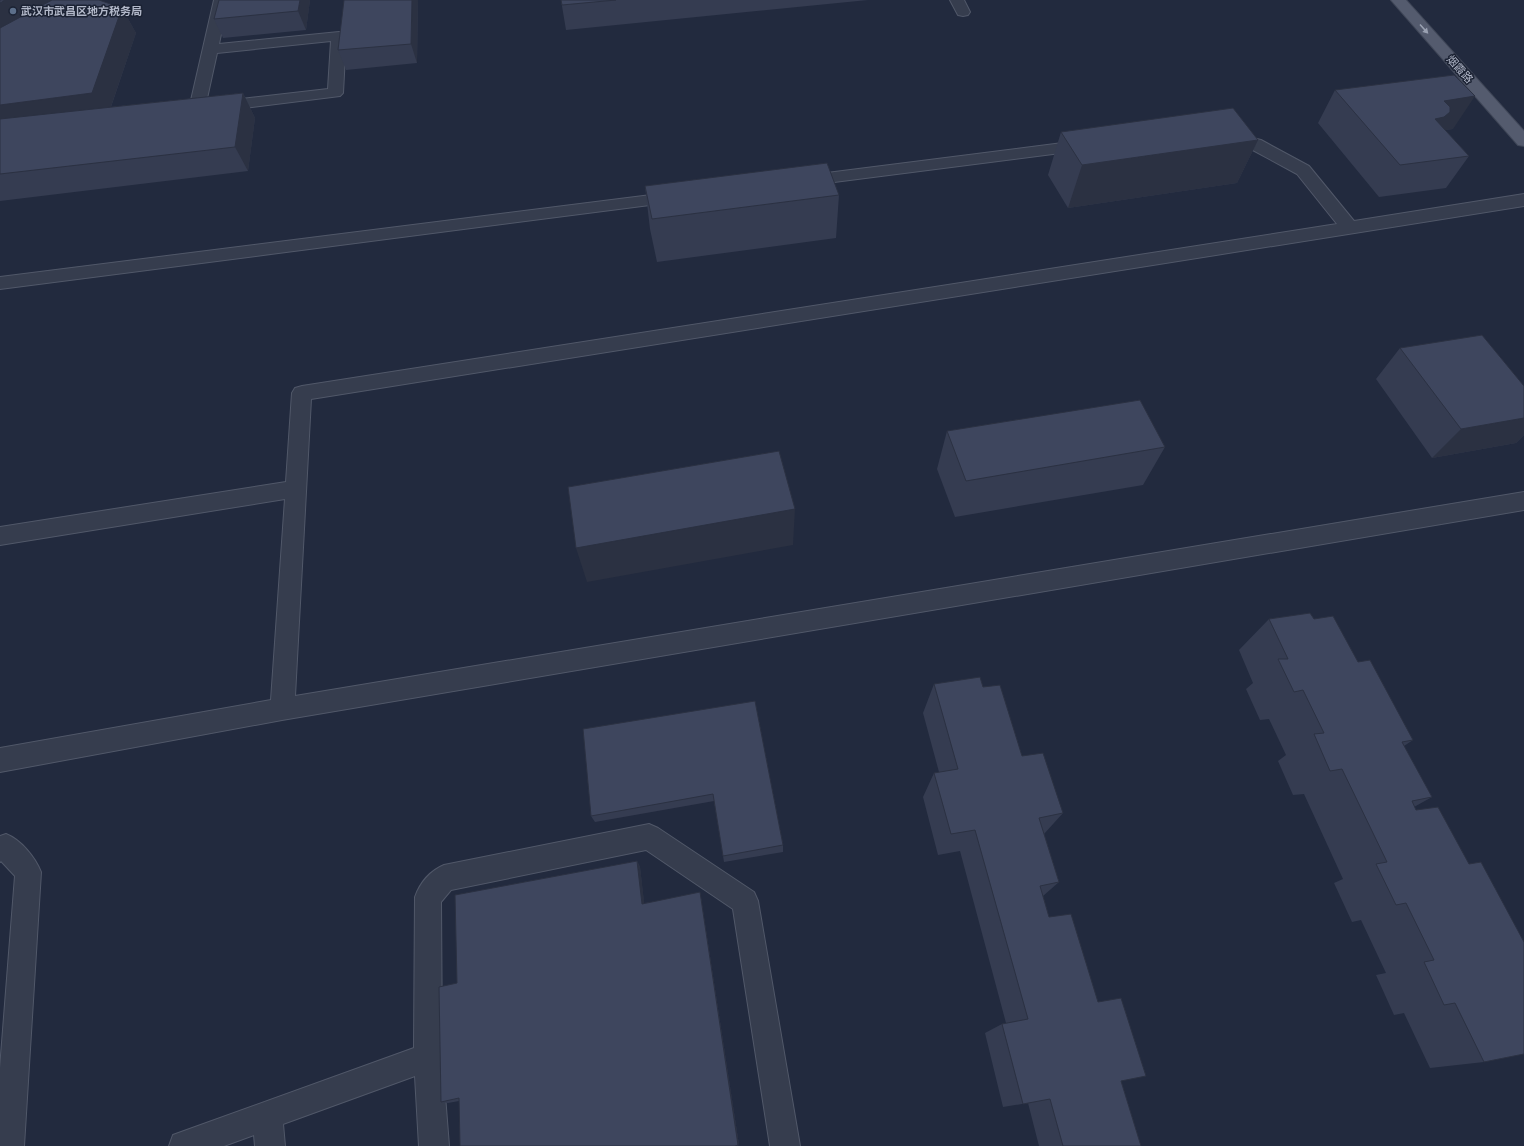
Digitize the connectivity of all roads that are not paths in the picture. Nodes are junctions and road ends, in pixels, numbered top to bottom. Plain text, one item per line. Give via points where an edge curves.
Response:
1 (220, 0) edge
2 (1398, 0) edge
3 (1413, 0) edge
4 (210, 49) junction
5 (1522, 131) edge
6 (1210, 132) edge
7 (1099, 143) edge
8 (791, 183) edge
9 (688, 196) edge
10 (1524, 200) edge
11 (1350, 228) junction
12 (0, 283) edge
13 (295, 488) junction
14 (1524, 501) edge
15 (0, 536) edge
16 (282, 709) junction
17 (0, 760) edge
18 (0, 849) edge
19 (428, 1057) junction
20 (268, 1115) junction
21 (9, 1146) edge
22 (184, 1146) edge
23 (270, 1146) edge
24 (434, 1146) edge
25 (785, 1146) edge

1 - 4 street
2 -> 5 main road, 烟霞路
3 - 5 main road, 烟霞路
4 - 4 street via 197,108 335,92 339,36
6 - 11 street via 1255,144 1303,170
7 - 8 street
9 - 12 street
10 - 11 street
11 - 13 street via 302,393
13 - 15 street
13 - 16 street
14 - 16 street
16 - 17 street
18 - 21 street via 6,847 28,872
19 - 20 street
19 - 24 street
19 - 25 street via 428,897 444,878 649,838 744,901
20 - 22 street
20 - 23 street

